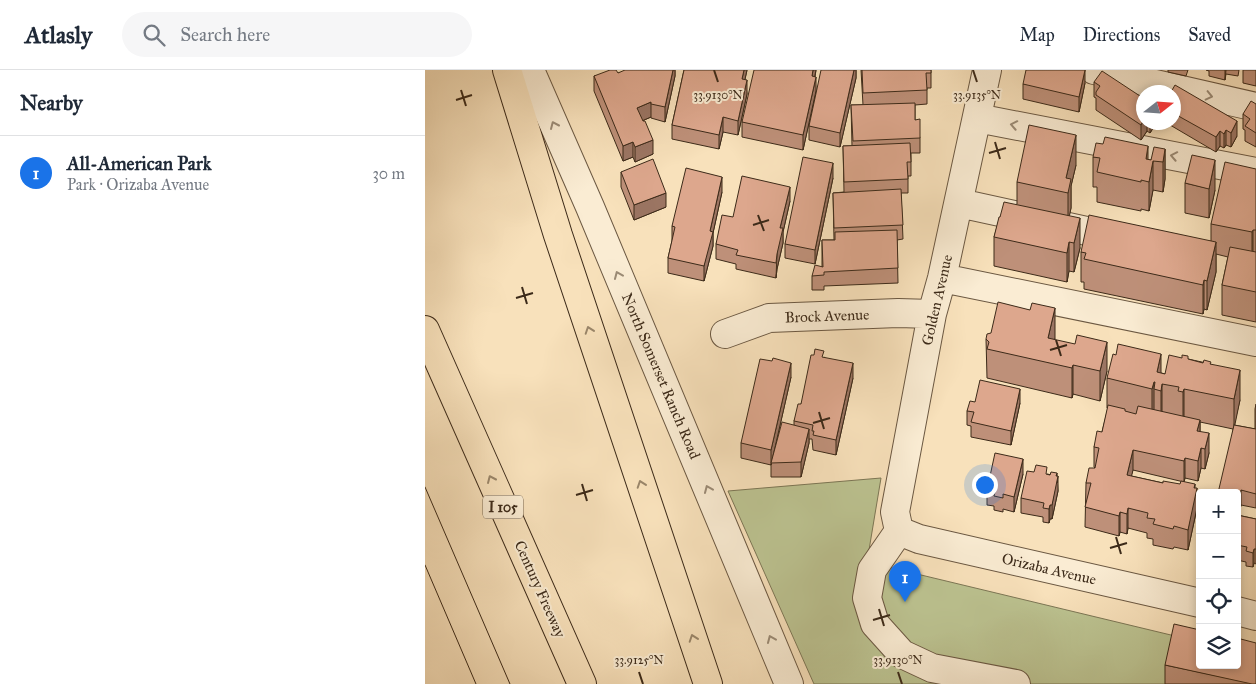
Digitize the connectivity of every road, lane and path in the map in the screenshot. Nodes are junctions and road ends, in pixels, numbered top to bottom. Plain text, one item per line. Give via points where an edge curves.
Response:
1 (507, 70) edge
2 (530, 70) edge
3 (987, 70) edge
4 (1093, 70) edge
5 (1256, 107) edge
6 (977, 118) junction
7 (1256, 172) edge
8 (959, 203) junction
9 (1146, 244) edge
10 (942, 278) junction
11 (932, 314) junction
12 (425, 330) edge
13 (725, 334) dead end
14 (1256, 342) edge
15 (899, 531) junction
16 (1196, 602) edge
17 (1241, 612) edge
18 (1256, 616) edge
19 (582, 684) edge
20 (708, 684) edge
21 (789, 684) edge
22 (1016, 684) edge

20 -> 1 highway via 558,235
21 -> 2 street, North Somerset Ranch Road
3 - 6 street, Golden Avenue
4 -> 5 street
7 -> 6 street
6 - 8 street, Golden Avenue
8 - 9 street
8 - 10 street, Golden Avenue
10 - 11 street, Golden Avenue
10 - 14 street
11 - 13 street, Brock Avenue via 769,318
11 - 15 street, Golden Avenue via 895,512
19 -> 12 highway, Century Freeway / I 105
15 - 16 street, Orizaba Avenue via 928,541
15 - 22 street via 873,570 867,598 875,624 902,654 932,668
17 - 18 street

